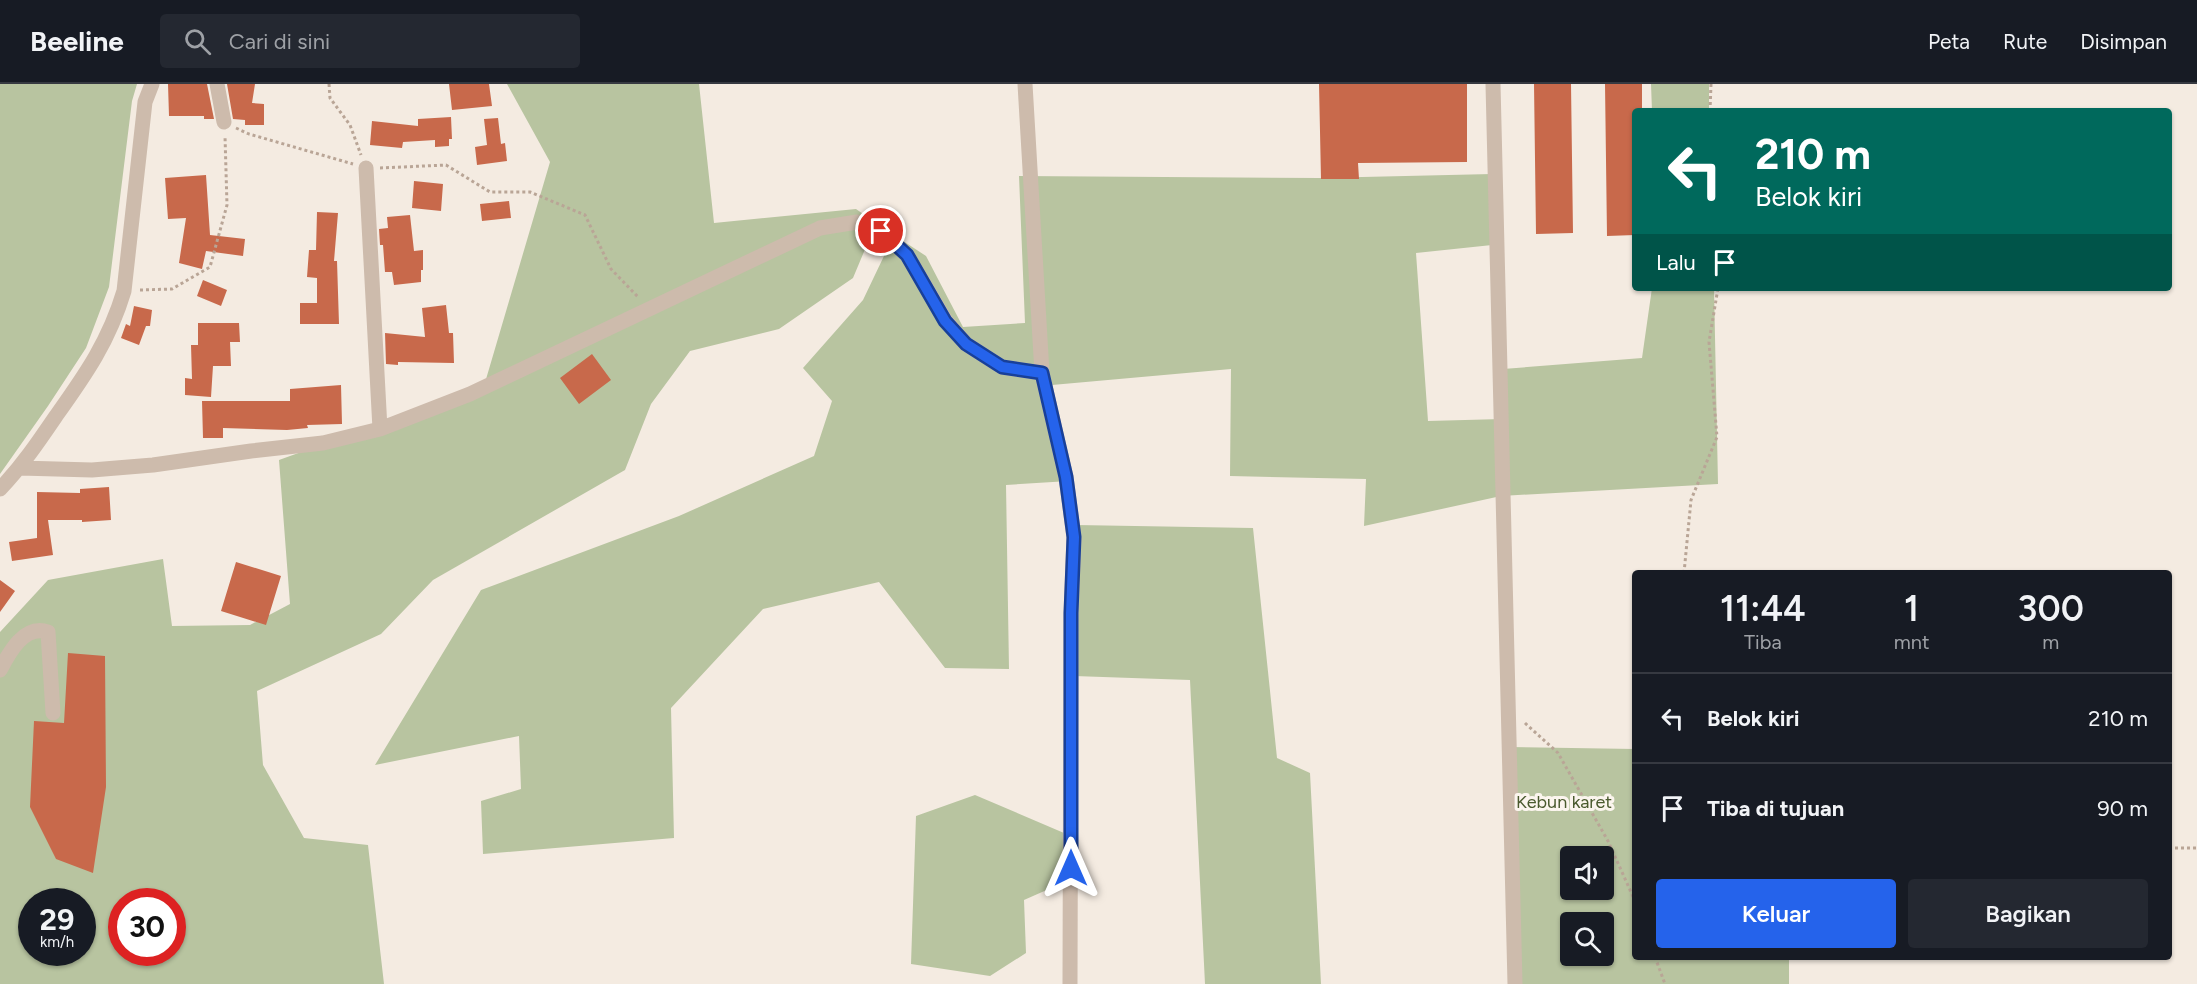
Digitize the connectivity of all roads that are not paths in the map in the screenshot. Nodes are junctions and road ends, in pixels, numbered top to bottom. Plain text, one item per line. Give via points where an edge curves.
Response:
1 (152, 84) edge
2 (217, 84) edge
3 (1025, 84) edge
4 (1493, 84) edge
5 (224, 122) road end
6 (366, 168) road end
7 (1042, 373) junction
8 (380, 429) junction
9 (20, 468) junction
10 (0, 489) edge
11 (0, 670) edge
12 (53, 713) dead end
13 (1070, 984) edge
14 (1515, 984) edge

1 - 9 street via 145,102 124,291 115,320 94,362
2 - 5 street
3 - 7 street
4 - 14 street
6 - 8 street
7 - 8 street via 1002,367 966,344 945,321 907,255 881,231 857,222 820,228 470,394
7 - 13 street via 1066,477 1074,537
8 - 9 street via 323,443 153,465 93,470
9 - 10 street
11 - 12 street via 22,637 42,630 48,632

